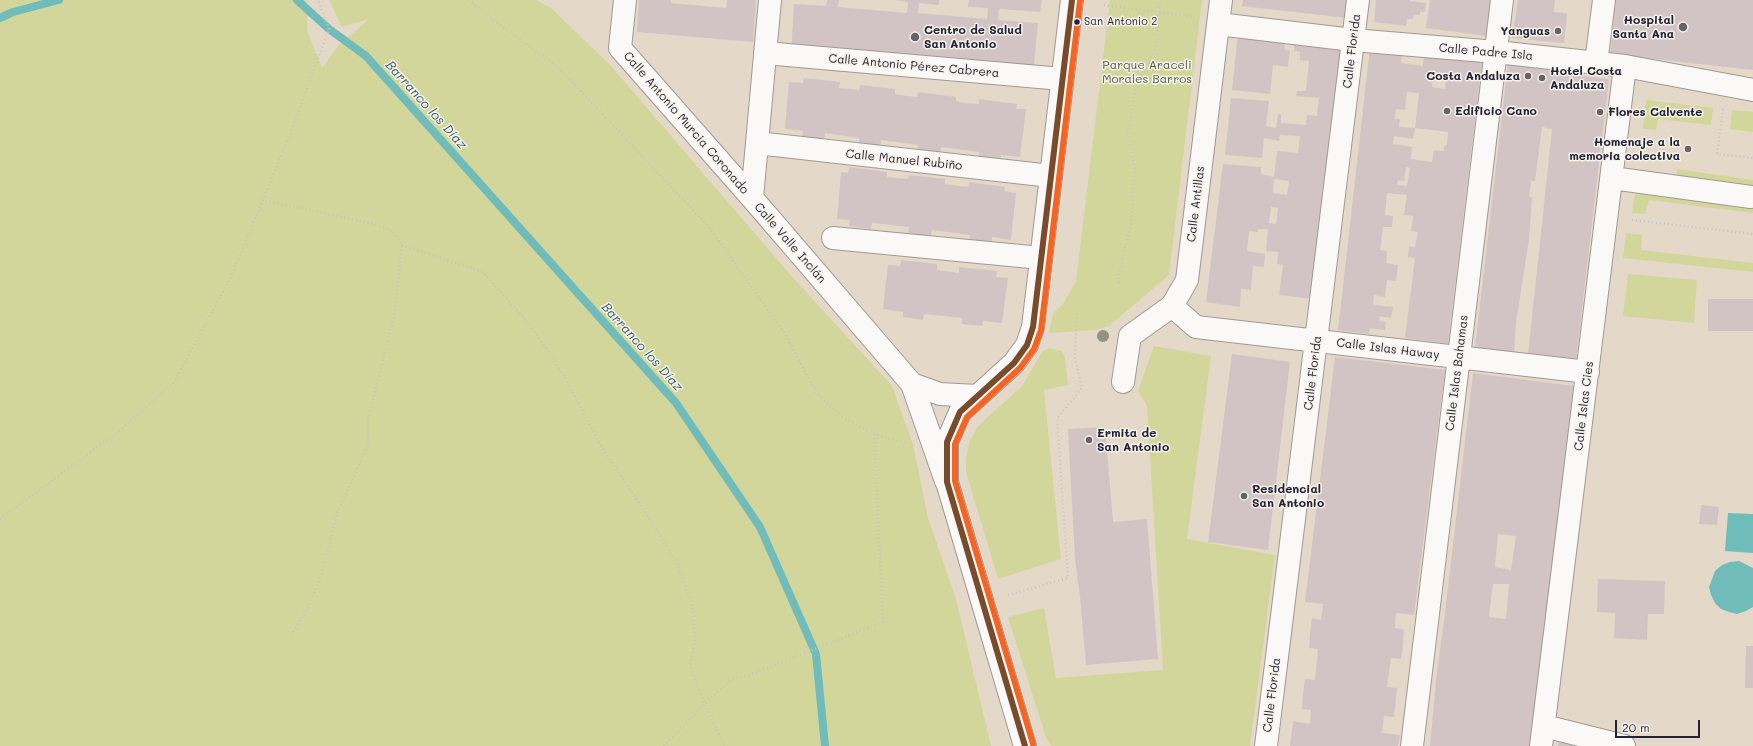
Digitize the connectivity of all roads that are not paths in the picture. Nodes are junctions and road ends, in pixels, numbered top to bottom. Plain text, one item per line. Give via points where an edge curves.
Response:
1 (625, 0) edge
2 (770, 0) edge
3 (1072, 0) edge
4 (1221, 0) edge
5 (1358, 0) edge
6 (1502, 0) edge
7 (1604, 0) edge
8 (1209, 21) junction
9 (1353, 40) junction
10 (1496, 52) junction
11 (765, 53) junction
12 (1596, 63) junction
13 (1625, 66) junction
14 (1062, 79) junction
15 (1753, 90) edge
16 (757, 143) junction
17 (1051, 176) junction
18 (1612, 178) junction
19 (1751, 196) dead end
20 (752, 198) junction
21 (833, 238) dead end
22 (1041, 258) junction
23 (1172, 306) junction
24 (1317, 340) junction
25 (1459, 357) junction
26 (1588, 372) junction
27 (1123, 382) dead end
28 (912, 384) junction
29 (977, 396) junction
30 (946, 482) junction
31 (1542, 736) edge
32 (1025, 746) edge
33 (1266, 746) edge
34 (1412, 746) edge
35 (1624, 746) edge

1 - 20 street, Calle Antonio Murcia Coronado via 620,48
2 - 11 street, Calle Valle Inclán
3 - 14 street
4 - 8 street, Calle Antillas
5 - 9 street, Calle Florida
6 - 10 street, Calle Islas Bahamas
7 - 12 street
8 - 9 street, Calle Padre Isla
8 - 23 street, Calle Antillas via 1187,280
9 - 10 street, Calle Padre Isla
9 - 24 street, Calle Florida
10 - 12 street, Calle Padre Isla
10 - 25 street, Calle Islas Bahamas
11 - 14 street, Calle Antonio Pérez Cabrera
11 - 16 street, Calle Valle Inclán
12 - 13 street, Calle Padre Isla
13 - 15 street, Calle Padre Isla
13 - 18 street, Calle Islas Cies
14 - 17 street
16 - 17 street, Calle Manuel Rubiño
16 - 20 street, Calle Valle Inclán
17 - 22 street
18 - 19 street
18 - 26 street, Calle Islas Cies
20 - 28 street, Calle Valle Inclán
21 - 22 street
22 - 29 street via 1033,327 1027,345 1014,363
23 - 24 street, Calle Islas Haway via 1196,326
23 - 27 street, Calle Antillas via 1130,336
24 - 25 street, Calle Islas Haway
24 - 33 street, Calle Florida
25 - 26 street, Calle Islas Haway
25 - 34 street, Calle Islas Bahamas
26 - 31 street, Calle Islas Cies
28 - 29 street via 940,394
28 - 30 street
29 - 30 street via 960,412 947,442
30 - 32 street
31 - 35 street

